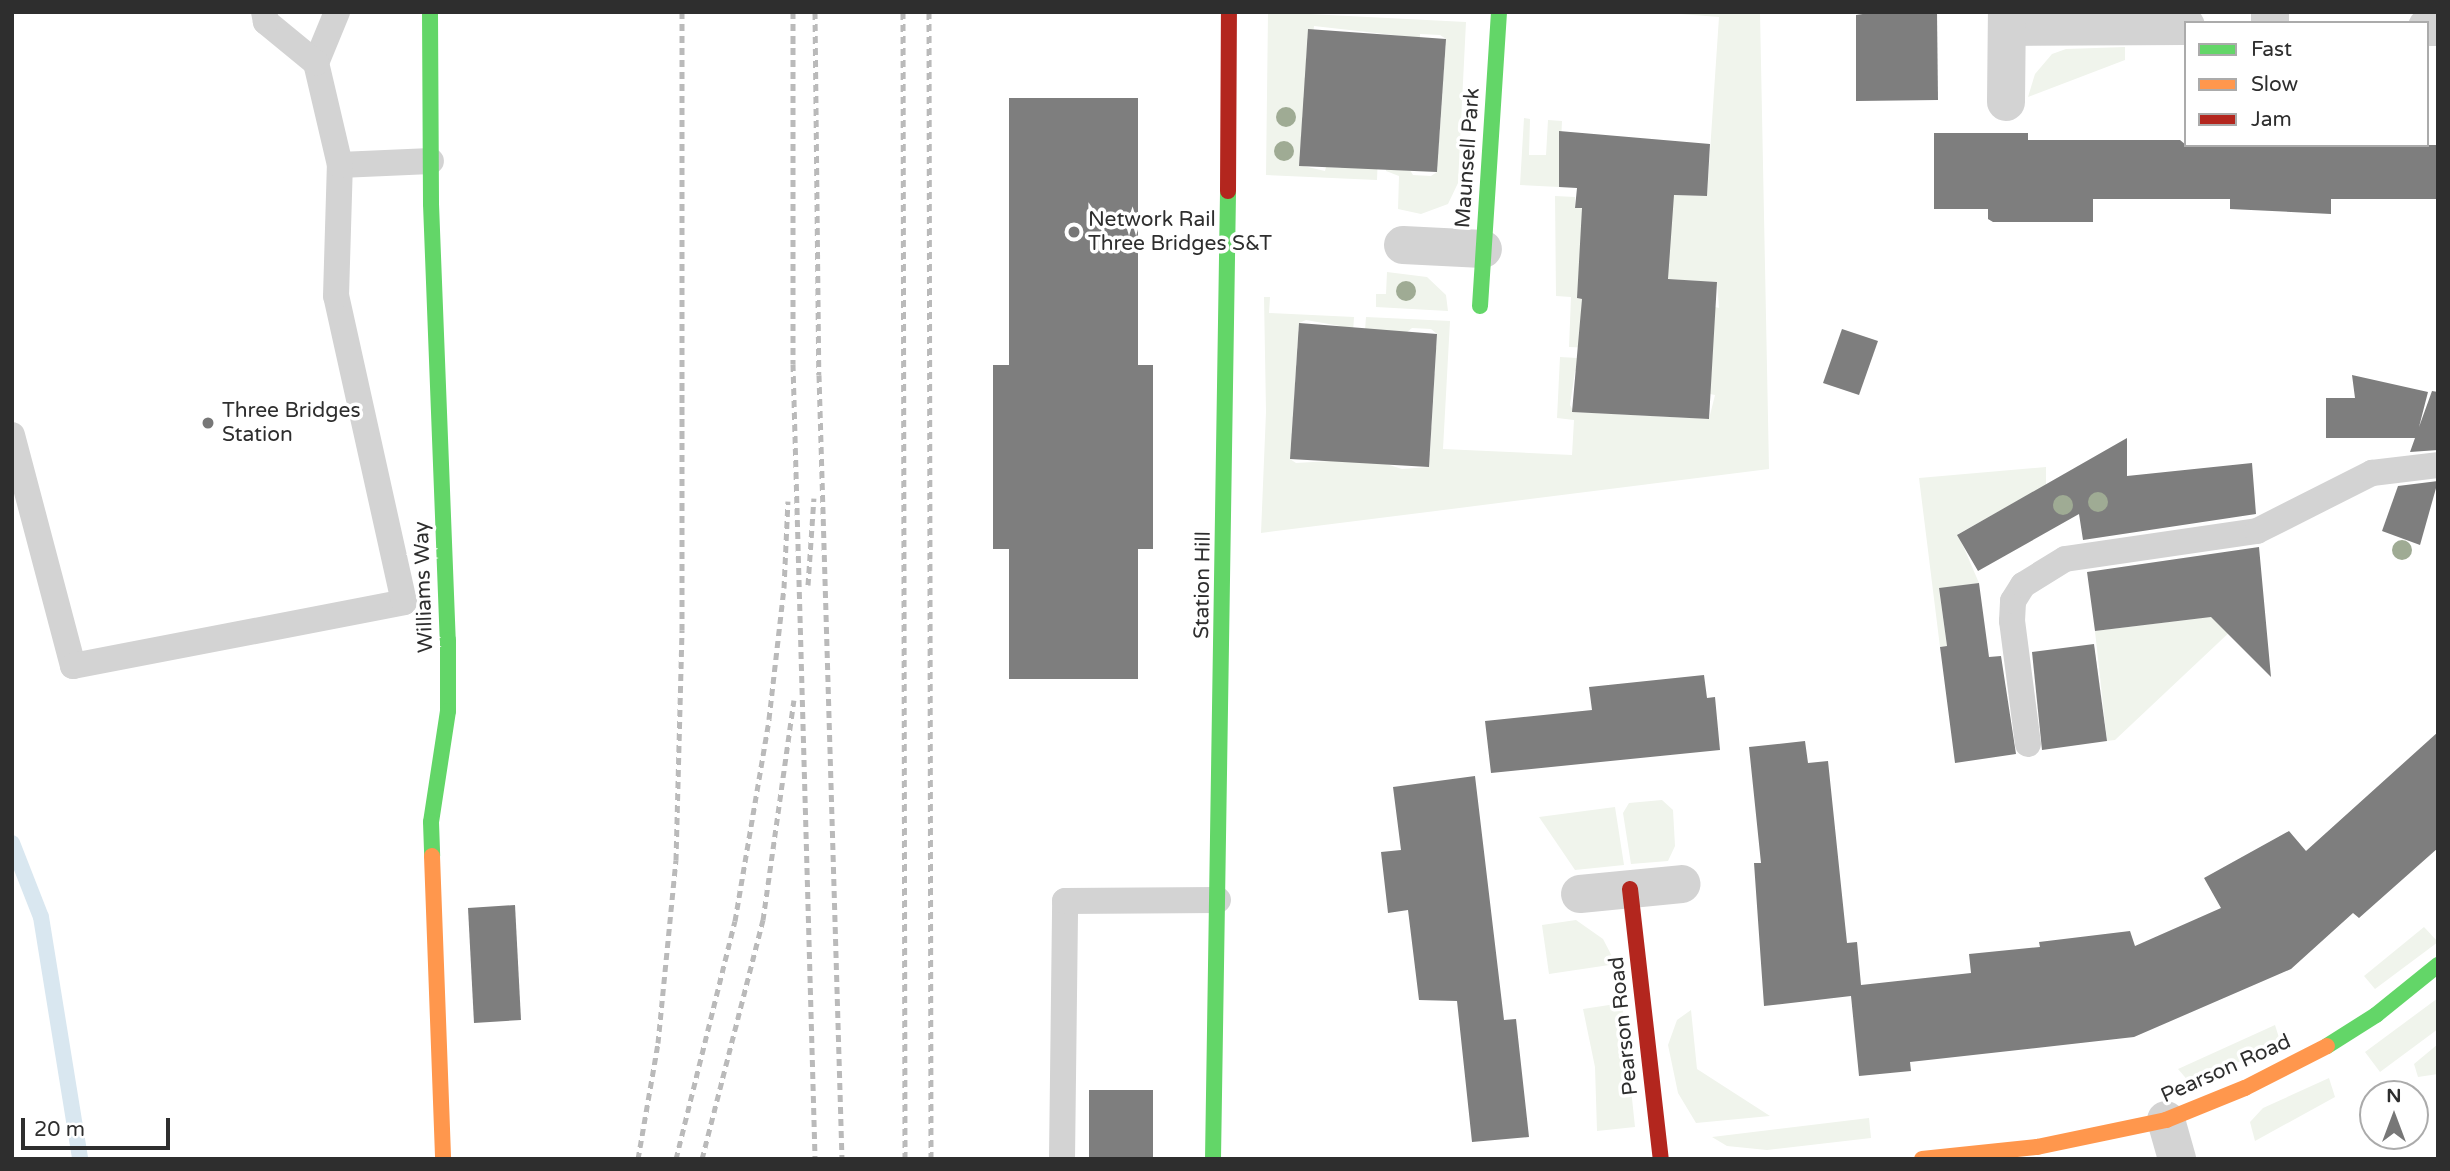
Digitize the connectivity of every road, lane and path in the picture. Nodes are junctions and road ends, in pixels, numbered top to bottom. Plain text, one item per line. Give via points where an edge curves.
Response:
1 (264, 12) edge
2 (337, 12) edge
3 (430, 12) edge
4 (1229, 12) edge
5 (1499, 12) edge
6 (2007, 20) edge
7 (2184, 26) edge
8 (316, 63) junction
9 (2006, 102) dead end
10 (431, 161) junction
11 (340, 165) junction
12 (1403, 245) dead end
13 (1483, 249) junction
14 (1480, 306) dead end
15 (12, 435) edge
16 (2438, 465) edge
17 (2028, 744) dead end
18 (1682, 884) dead end
19 (1630, 890) junction
20 (1580, 894) dead end
21 (1218, 900) junction
22 (2438, 965) edge
23 (2166, 1120) junction
24 (443, 1159) edge
25 (1062, 1159) edge
26 (1213, 1159) edge
27 (1661, 1159) edge
28 (1922, 1159) edge
29 (2176, 1159) edge

1 - 8 lane via 266,22
2 - 8 lane
3 - 10 street, Williams Way
4 - 21 street, Station Hill
5 - 13 street, Maunsell Park
6 - 7 street
6 - 9 street
8 - 11 lane
10 - 11 lane
10 - 24 street, Williams Way via 448,640 448,711 431,822
11 - 15 lane via 336,296 404,602 73,666
12 - 13 street
13 - 14 street, Maunsell Park
16 - 17 lane via 2372,473 2257,531 2065,559 2023,585 2013,601 2012,621
18 - 19 street
19 - 20 street
19 - 27 street, Pearson Road
21 - 25 lane via 1065,901
21 - 26 street, Station Hill
22 - 23 street, Pearson Road via 2376,1015 2326,1046 2245,1088
23 - 28 street, Pearson Road via 2037,1147
23 - 29 street

